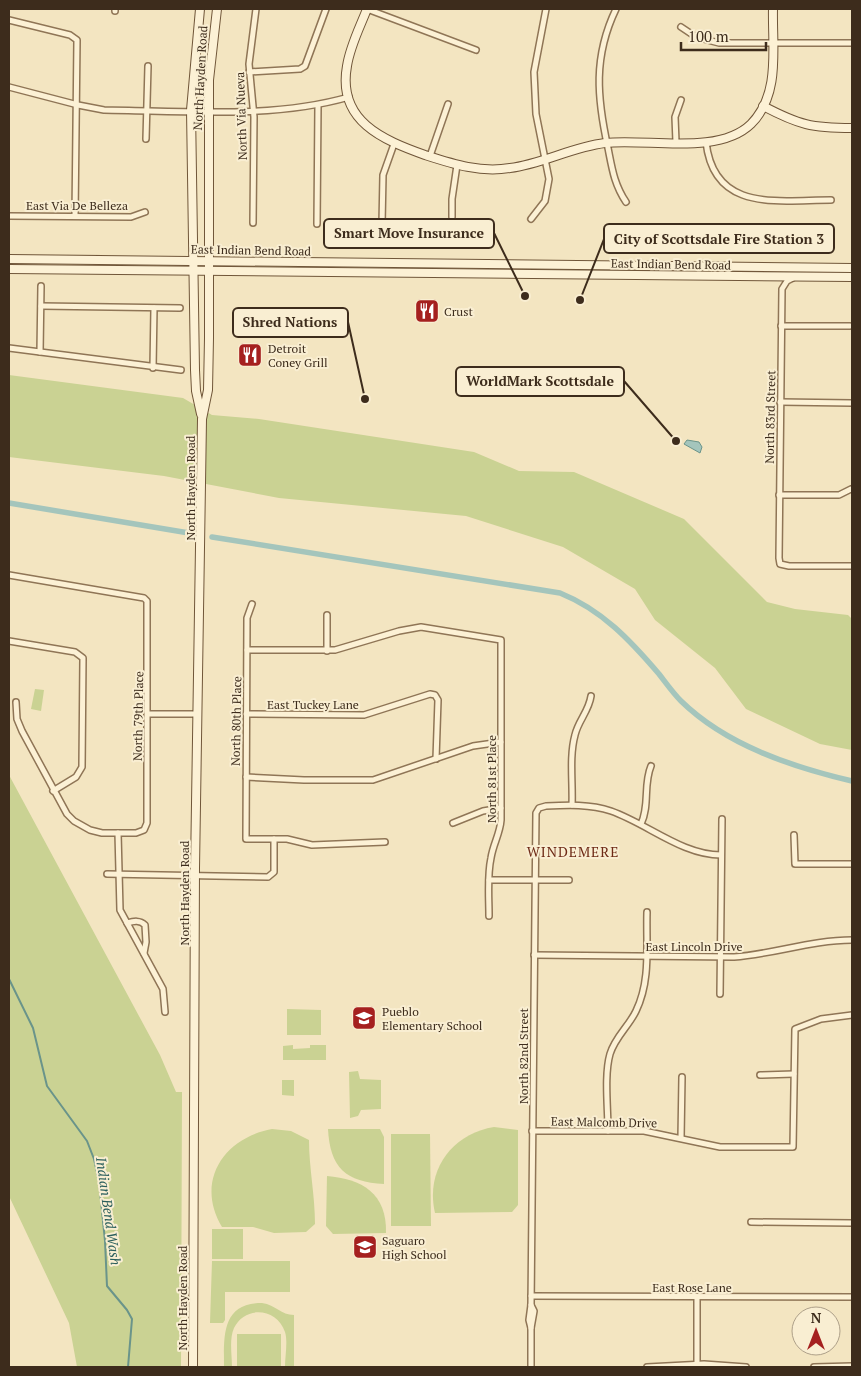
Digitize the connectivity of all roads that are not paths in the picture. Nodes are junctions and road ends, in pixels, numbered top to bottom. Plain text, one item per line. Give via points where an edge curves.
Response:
1 (200, 9) edge
2 (217, 9) edge
3 (256, 9) edge
4 (326, 9) edge
5 (367, 9) edge
6 (546, 9) edge
7 (616, 9) edge
8 (773, 9) edge
9 (9, 20) edge
10 (681, 27) dead end
11 (851, 43) edge
12 (772, 44) junction
13 (476, 50) dead end
14 (148, 66) dead end
15 (249, 72) junction
16 (9, 86) edge
17 (349, 97) junction
18 (681, 100) dead end
19 (448, 104) dead end
20 (78, 105) junction
21 (318, 105) junction
22 (764, 106) junction
23 (146, 110) junction
24 (192, 110) junction
25 (208, 110) junction
26 (253, 110) junction
27 (852, 128) edge
28 (146, 139) dead end
29 (676, 142) junction
30 (706, 142) junction
31 (606, 143) junction
32 (394, 144) junction
33 (430, 156) junction
34 (545, 159) junction
35 (456, 165) junction
36 (831, 200) dead end
37 (626, 202) dead end
38 (145, 212) dead end
39 (9, 216) edge
40 (75, 216) junction
41 (452, 217) dead end
42 (531, 219) dead end
43 (253, 223) dead end
44 (317, 224) dead end
45 (382, 224) dead end
46 (9, 259) edge
47 (192, 261) junction
48 (209, 261) junction
49 (852, 268) edge
50 (9, 269) edge
51 (209, 271) junction
52 (193, 272) junction
53 (795, 277) junction
54 (852, 277) edge
55 (41, 286) dead end
56 (41, 306) junction
57 (154, 308) junction
58 (180, 308) dead end
59 (781, 326) junction
60 (850, 326) dead end
61 (9, 348) edge
62 (40, 352) junction
63 (153, 368) junction
64 (181, 370) dead end
65 (780, 402) junction
66 (851, 404) edge
67 (202, 419) junction
68 (851, 489) dead end
69 (779, 495) junction
70 (852, 566) edge
71 (9, 575) edge
72 (252, 604) dead end
73 (327, 615) dead end
74 (9, 641) edge
75 (247, 650) junction
76 (327, 651) junction
77 (591, 696) dead end
78 (16, 702) dead end
79 (148, 714) junction
80 (196, 714) junction
81 (246, 714) junction
82 (501, 742) junction
83 (436, 759) junction
84 (651, 766) dead end
85 (246, 777) junction
86 (53, 790) junction
87 (572, 806) junction
88 (501, 808) junction
89 (722, 820) dead end
90 (453, 823) dead end
91 (641, 824) junction
92 (118, 833) junction
93 (794, 835) dead end
94 (274, 839) junction
95 (385, 842) dead end
96 (721, 855) junction
97 (852, 864) edge
98 (107, 874) dead end
99 (118, 874) junction
100 (195, 876) junction
101 (489, 880) junction
102 (536, 880) junction
103 (569, 880) dead end
104 (647, 912) dead end
105 (489, 916) dead end
106 (127, 923) junction
107 (852, 940) edge
108 (143, 953) junction
109 (534, 955) junction
110 (646, 956) junction
111 (720, 957) junction
112 (720, 994) dead end
113 (165, 1012) dead end
114 (852, 1015) edge
115 (794, 1074) junction
116 (760, 1075) dead end
117 (682, 1077) dead end
118 (532, 1131) junction
119 (608, 1131) junction
120 (681, 1138) junction
121 (751, 1222) dead end
122 (852, 1223) edge
123 (531, 1296) junction
124 (697, 1297) junction
125 (852, 1297) edge
126 (696, 1366) edge
127 (852, 1366) edge
128 (193, 1367) edge
129 (531, 1367) edge
130 (647, 1367) edge
131 (746, 1367) edge
132 (814, 1367) edge

1 - 24 main road, North Hayden Road
2 - 25 main road, North Hayden Road
3 - 15 street, North Via Nueva
4 - 15 street via 305,66
5 - 13 street
5 - 17 main road via 347,67
6 - 34 street via 534,72 536,114
7 - 31 street via 603,45 598,78
8 - 12 main road
9 - 20 street via 70,35 77,40
10 - 12 street via 708,42
11 - 12 street
12 - 22 main road via 772,87
14 - 23 street
15 - 26 street, North Via Nueva
16 - 20 street
17 - 21 street
17 - 32 main road via 366,126
18 - 29 street via 675,117
19 - 33 street
20 - 23 street via 104,110
20 - 40 street
21 - 26 street
21 - 44 street
22 - 27 main road via 809,126
22 - 30 main road via 741,131 722,140
23 - 24 street
23 - 28 street
24 - 25 street
24 - 47 main road, North Hayden Road
25 - 26 street
25 - 48 main road, North Hayden Road
26 - 43 street, North Via Nueva
29 - 30 main road
29 - 31 main road
30 - 36 street via 708,157 716,174 739,195 762,200
31 - 34 main road
31 - 37 street via 613,178
32 - 33 main road
32 - 45 street via 383,175
33 - 35 main road
34 - 35 main road via 510,168 482,169
34 - 42 street via 548,189 545,201
35 - 41 street
38 - 40 street, East Via De Belleza via 131,217
39 - 40 street, East Via De Belleza
46 - 47 main road, East Indian Bend Road
47 - 48 main road, East Indian Bend Road
47 - 52 main road, North Hayden Road
48 - 49 main road, East Indian Bend Road
48 - 51 main road, North Hayden Road
50 - 52 main road, East Indian Bend Road
51 - 52 main road, East Indian Bend Road
51 - 53 main road, East Indian Bend Road
51 - 67 main road, North Hayden Road via 208,390
52 - 67 main road, North Hayden Road via 196,391
53 - 54 main road, East Indian Bend Road
53 - 59 street, North 83rd Street via 782,289
55 - 56 street
56 - 57 street
56 - 62 street
57 - 58 street
57 - 63 street
59 - 60 street
59 - 65 street, North 83rd Street
61 - 62 street
62 - 63 street
63 - 64 street
65 - 66 street
65 - 69 street, North 83rd Street
67 - 80 main road, North Hayden Road
68 - 69 street via 839,495
69 - 70 street, North 83rd Street via 780,564
71 - 79 street, North 79th Place via 144,598 147,601
72 - 75 street, North 80th Place via 247,618
73 - 76 street
74 - 86 street via 81,655 84,662 82,767 76,777
75 - 76 street
75 - 81 street, North 80th Place
76 - 82 street, North 81st Place via 346,649 421,627 501,640
77 - 87 street via 589,708 578,725 573,742
78 - 86 street via 22,731
79 - 80 street
79 - 92 street, North 79th Place via 147,823 144,830 136,833
80 - 100 main road, North Hayden Road
81 - 83 street, East Tuckey Lane via 364,715 430,694 438,700
81 - 85 street, North 80th Place
82 - 83 street via 473,746
82 - 88 street, North 81st Place
83 - 85 street via 373,780
84 - 91 street via 646,779 646,810
85 - 94 street, North 80th Place via 246,839
86 - 92 street via 67,814 80,826 102,833
87 - 91 street via 609,810
87 - 102 street, North 82nd Street via 546,806 536,813
88 - 90 street via 482,811
88 - 101 street, North 81st Place via 500,831 491,855
89 - 96 street
91 - 96 street via 696,852
92 - 99 street
93 - 97 street via 795,864
94 - 95 street via 312,844
94 - 100 street via 272,875 262,878
96 - 111 street
98 - 99 street
99 - 100 street
99 - 106 street via 119,904
100 - 128 main road, North Hayden Road
101 - 102 street
101 - 105 street, North 81st Place
102 - 103 street
102 - 109 street, North 82nd Street
104 - 110 street
106 - 108 street
106 - 108 street via 134,921 145,925
107 - 111 street, East Lincoln Drive via 823,941 763,953
108 - 113 street via 164,993
109 - 110 street, East Lincoln Drive
109 - 118 street, North 82nd Street
110 - 111 street, East Lincoln Drive
110 - 119 street via 646,980 640,1002 610,1052
111 - 112 street
114 - 115 street via 821,1019 795,1029
115 - 116 street
115 - 120 street, East Malcomb Drive via 793,1147 720,1147
117 - 120 street
118 - 119 street, East Malcomb Drive
118 - 123 street, North 82nd Street
119 - 120 street, East Malcomb Drive via 653,1132
121 - 122 street
123 - 124 street, East Rose Lane
123 - 129 street, North 82nd Street
124 - 125 street, East Rose Lane
124 - 126 street
126 - 130 street
126 - 131 street
127 - 132 street

